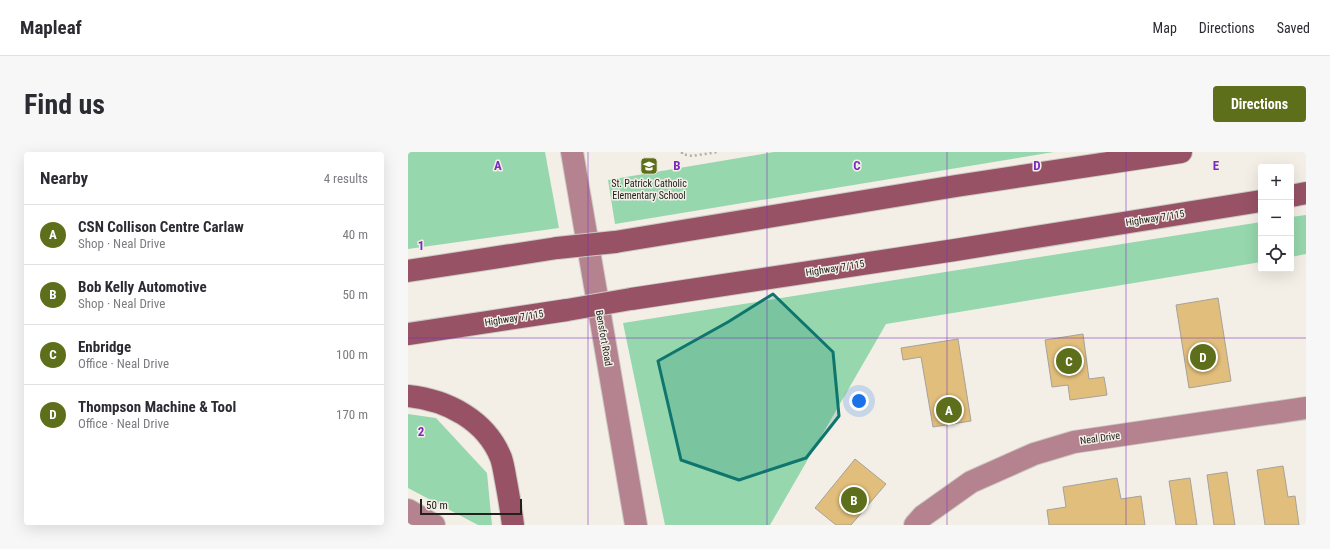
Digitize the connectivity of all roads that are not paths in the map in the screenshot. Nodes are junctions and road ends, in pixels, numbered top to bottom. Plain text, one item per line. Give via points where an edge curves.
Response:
1 (572, 152) edge
2 (1181, 152) edge
3 (1306, 193) edge
4 (1294, 195) edge
5 (1258, 201) edge
6 (408, 271) edge
7 (408, 334) edge
8 (408, 396) edge
9 (1306, 408) edge
10 (408, 510) edge
11 (434, 525) edge
12 (513, 525) edge
13 (636, 525) edge
14 (915, 525) edge

1 - 13 street, Bensfort Road
2 - 6 highway, bridge via 615,242 557,248
3 - 4 highway
5 - 7 highway, Highway 7/115, bridge
8 - 12 highway via 440,402 456,410 478,425 491,439 501,459
9 - 14 street, Neal Drive via 1074,442 1034,454 971,482 923,516
10 - 11 street

